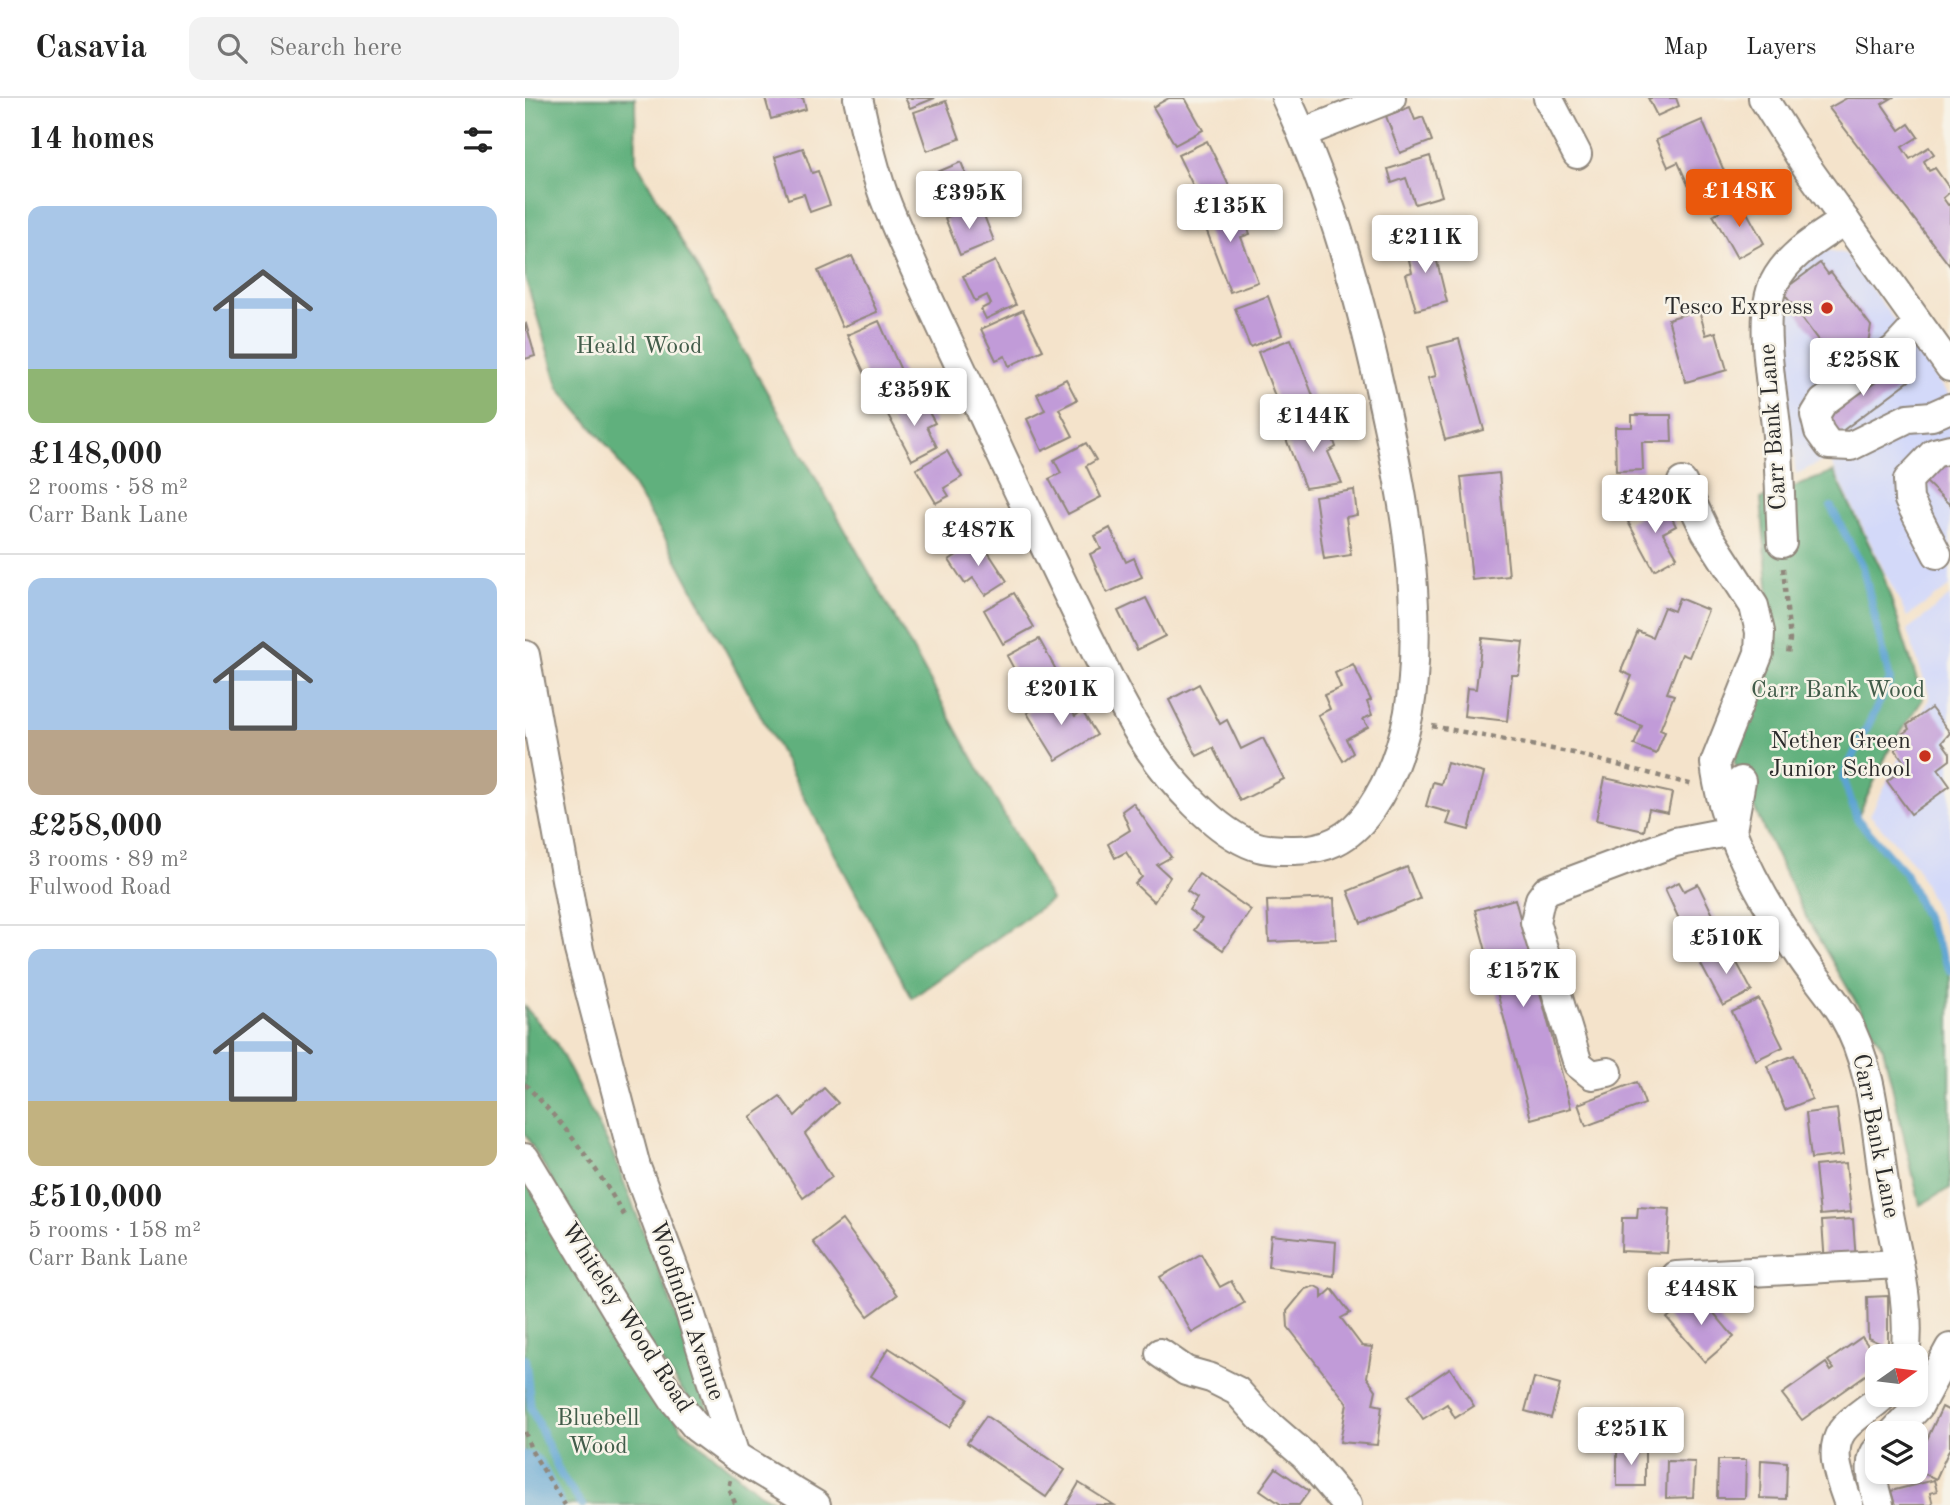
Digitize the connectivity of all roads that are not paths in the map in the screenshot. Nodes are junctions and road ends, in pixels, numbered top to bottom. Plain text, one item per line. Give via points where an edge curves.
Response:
1 (858, 98) edge
2 (1286, 98) edge
3 (1391, 98) edge
4 (1548, 98) edge
5 (1772, 101) edge
6 (1303, 133) junction
7 (1577, 154) dead end
8 (1845, 220) junction
9 (1918, 324) junction
10 (1950, 367) edge
11 (1950, 408) edge
12 (1950, 449) edge
13 (1682, 482) dead end
14 (1782, 543) dead end
15 (1937, 554) dead end
16 (525, 654) edge
17 (1733, 831) junction
18 (1608, 1072) dead end
19 (525, 1158) edge
20 (1899, 1264) junction
21 (1677, 1276) dead end
22 (1905, 1344) edge
23 (1950, 1348) edge
24 (1160, 1353) dead end
25 (1870, 1407) edge
26 (1905, 1421) edge
27 (735, 1456) junction
28 (1874, 1484) edge
29 (816, 1505) edge
30 (1347, 1505) edge
31 (1849, 1505) edge
32 (1879, 1505) edge

1 - 6 street via 888,205 1034,525 1146,744 1174,782 1230,832 1255,846 1303,850 1327,846 1349,835 1384,789 1407,721 1413,680 1411,556 1398,474 1358,296
2 - 6 street
3 - 6 street
4 - 7 street
5 - 8 street
8 - 9 street
8 - 14 street, Carr Bank Lane via 1793,255 1773,284 1767,319
9 - 10 street
9 - 11 street via 1895,348 1823,402 1815,415 1818,430 1829,445 1851,446 1908,418 1932,416
12 - 15 street via 1934,453 1908,480 1909,500
13 - 17 street via 1706,532 1754,606 1760,632 1759,653 1715,763 1730,787
16 - 27 street, Woofindin Avenue via 579,950 636,1167 688,1306
17 - 18 street via 1675,842 1547,890 1540,899 1535,922 1578,1064 1592,1075
17 - 20 street, Carr Bank Lane via 1769,907 1841,1012 1859,1047 1871,1088
19 - 27 street, Whiteley Wood Road via 673,1399 697,1428
20 - 21 street
20 - 22 street, Carr Bank Lane
23 - 26 street via 1918,1407
24 - 30 street via 1187,1371 1237,1391 1305,1456
25 - 31 street via 1843,1430 1836,1446 1837,1470
27 - 29 street, Whiteley Wood Road
28 - 32 street

